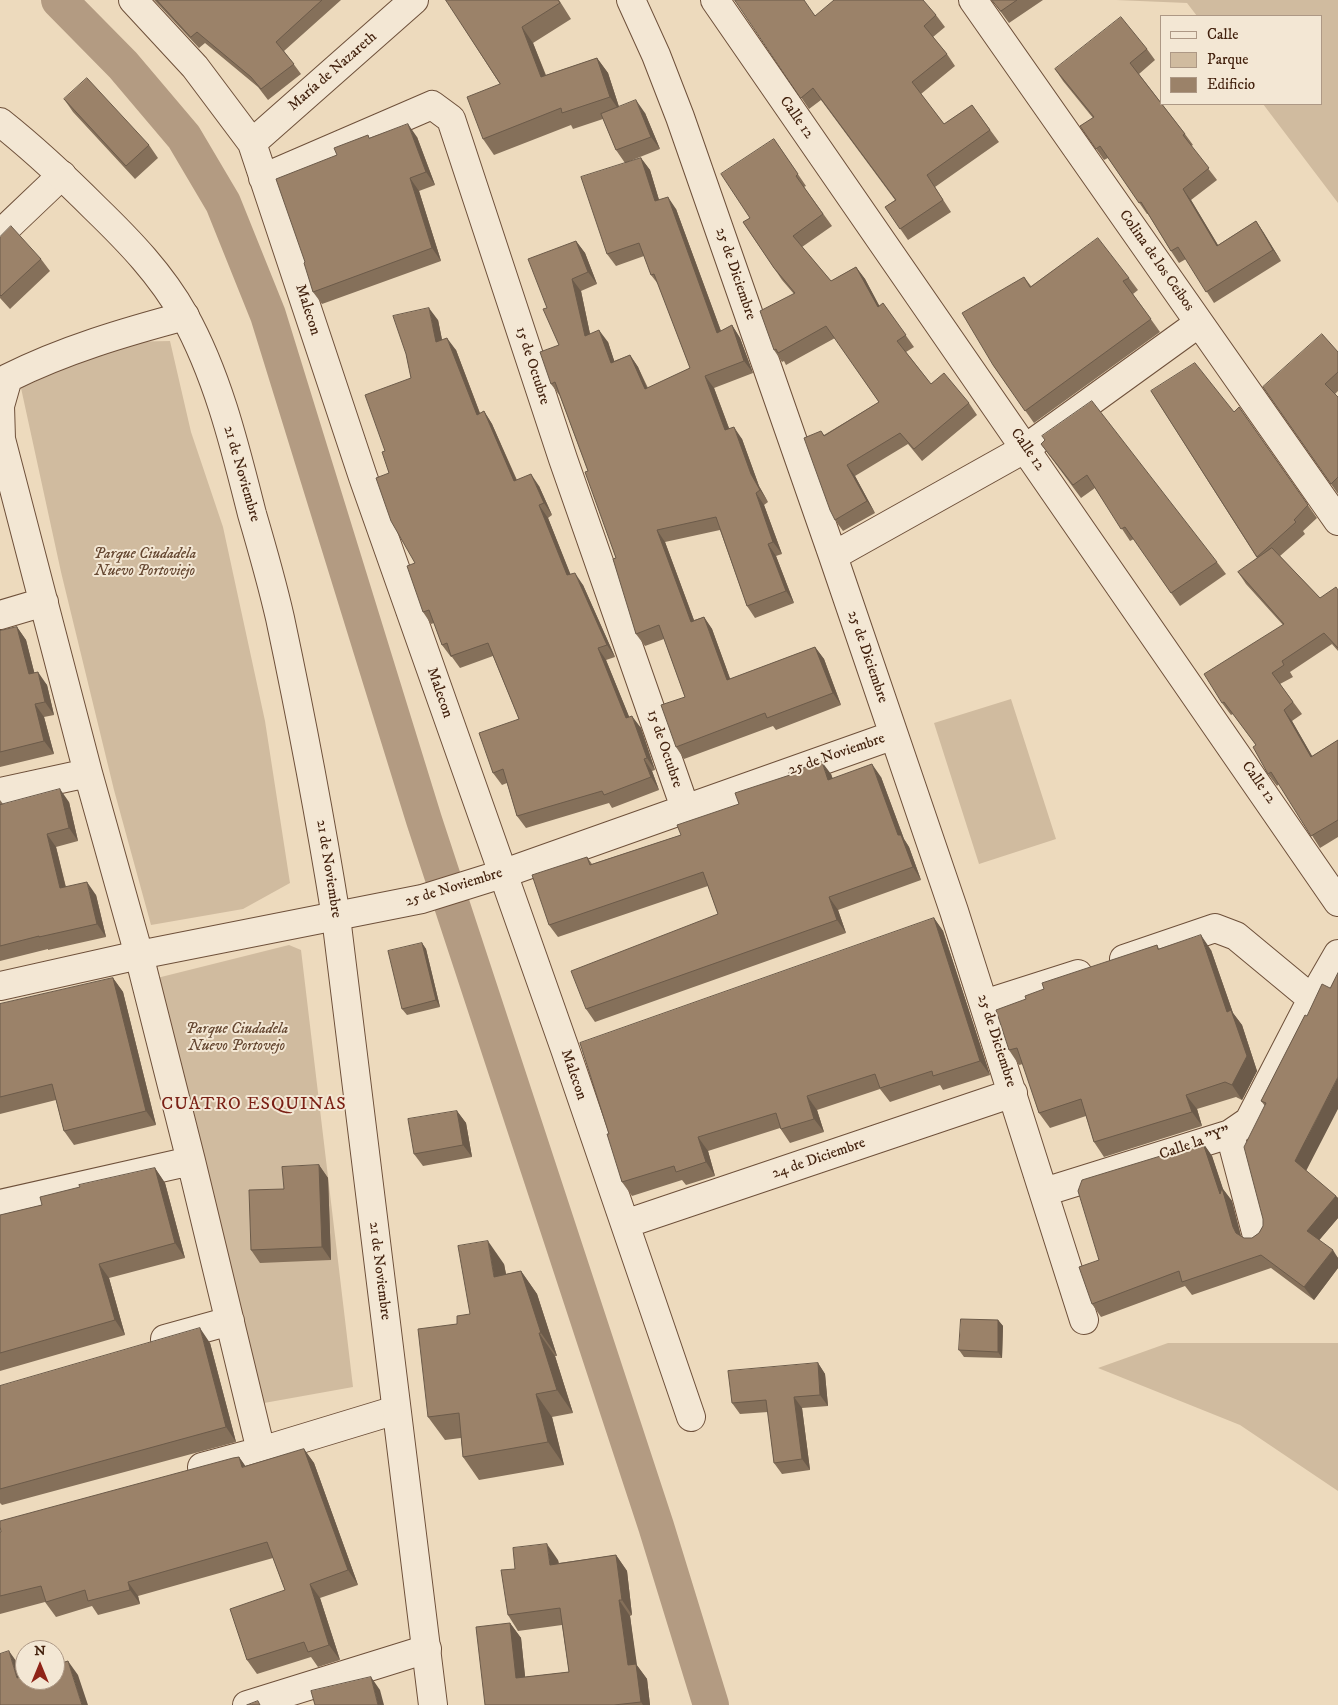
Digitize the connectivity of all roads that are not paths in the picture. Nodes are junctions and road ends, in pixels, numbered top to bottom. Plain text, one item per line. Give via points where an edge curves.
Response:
1 (134, 0) edge
2 (631, 0) edge
3 (715, 0) edge
4 (973, 0) edge
5 (405, 3) edge
6 (0, 122) edge
7 (252, 143) junction
8 (62, 175) junction
9 (263, 178) junction
10 (0, 234) edge
11 (185, 316) junction
12 (1199, 323) junction
13 (0, 439) edge
14 (1026, 448) junction
15 (1338, 522) edge
16 (833, 556) junction
17 (44, 602) junction
18 (0, 615) edge
19 (894, 735) junction
20 (88, 773) junction
21 (0, 792) edge
22 (685, 808) junction
23 (490, 878) junction
24 (1338, 902) edge
25 (336, 917) junction
26 (1338, 954) edge
27 (139, 955) junction
28 (0, 986) edge
29 (1312, 999) junction
30 (984, 1004) junction
31 (593, 1040) edge
32 (565, 1050) junction
33 (1013, 1093) junction
34 (1230, 1134) junction
35 (192, 1161) junction
36 (1044, 1192) junction
37 (0, 1204) edge
38 (624, 1224) junction
39 (1257, 1236) edge
40 (1084, 1320) dead end
41 (230, 1321) junction
42 (144, 1346) edge
43 (396, 1410) junction
44 (691, 1417) dead end
45 (261, 1451) junction
46 (177, 1474) edge
47 (427, 1649) junction
48 (246, 1705) edge
49 (433, 1705) edge

1 - 7 street, Malecon via 195,67
2 - 16 street, 25 de Diciembre via 680,117
3 - 14 street, Calle 12
4 - 12 street, Colina de los Ceibos
5 - 7 street, María de Nazareth
6 - 8 street, 21 de Noviembre
7 - 9 street, Malecon
8 - 10 street
8 - 11 street, 21 de Noviembre via 128,240 161,279
9 - 22 street, 15 de Octubre via 432,105 451,119 563,459
9 - 23 street, Malecon via 363,477
11 - 13 street via 116,335 37,363 8,378 0,406
11 - 25 street, 21 de Noviembre via 208,366 230,430 279,616 321,824
12 - 14 street
12 - 15 street, Colina de los Ceibos
13 - 17 street
14 - 16 street
14 - 24 street, Calle 12
16 - 19 street, 25 de Diciembre
17 - 18 street
17 - 20 street
19 - 22 street, 25 de Noviembre
19 - 30 street, 25 de Diciembre via 944,915
20 - 21 street
20 - 27 street
22 - 23 street, 25 de Noviembre
23 - 25 street, 25 de Noviembre via 422,900
23 - 32 street, Malecon
25 - 27 street, 25 de Noviembre
25 - 43 street, 21 de Noviembre
26 - 29 street, Calle la "Y"
27 - 28 street, 25 de Noviembre
27 - 35 street
29 - 30 street via 1236,936 1215,928
29 - 34 street, Calle la "Y" via 1250,1121
30 - 33 street, 25 de Diciembre
31 - 32 street
32 - 38 street, Malecon
33 - 36 street, 25 de Diciembre
33 - 38 street, 24 de Diciembre
34 - 36 street, Calle la "Y"
34 - 39 street
35 - 37 street
35 - 41 street
36 - 40 street, 25 de Diciembre
38 - 44 street, Malecon
41 - 42 street
41 - 45 street
43 - 45 street
43 - 47 street, 21 de Noviembre
45 - 46 street
47 - 48 street
47 - 49 street, 21 de Noviembre

